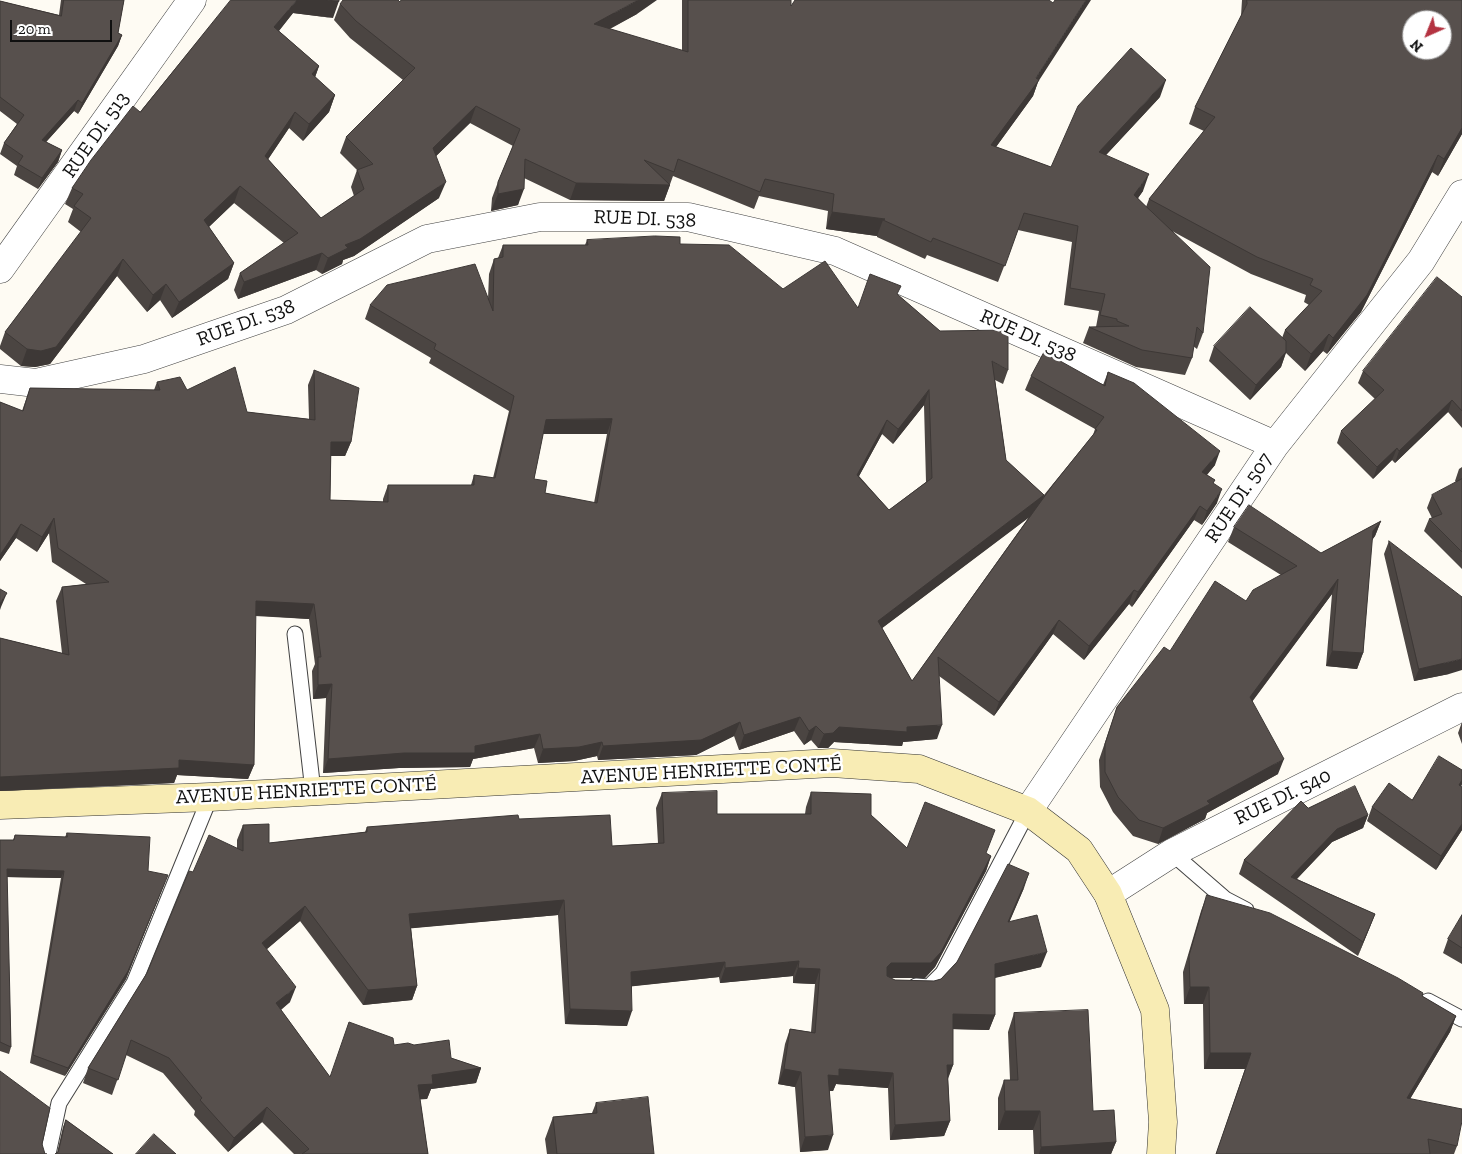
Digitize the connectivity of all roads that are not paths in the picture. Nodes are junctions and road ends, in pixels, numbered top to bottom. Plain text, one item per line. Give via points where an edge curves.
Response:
1 (192, 0) edge
2 (1462, 194) edge
3 (0, 269) edge
4 (0, 379) edge
5 (1275, 445) junction
6 (295, 634) dead end
7 (1462, 707) edge
8 (313, 791) junction
9 (210, 797) junction
10 (0, 805) edge
11 (1028, 811) junction
12 (1172, 852) junction
13 (1108, 894) junction
14 (1256, 915) edge
15 (900, 986) edge
16 (1414, 994) edge
17 (1462, 1019) edge
18 (48, 1154) edge
19 (1161, 1154) edge

1 - 3 street, RUE DI. 513
2 - 5 street, RUE DI. 507 via 1420,261
4 - 5 street, RUE DI. 538 via 36,383 144,359 286,310 427,240 540,217 688,217 835,252
5 - 11 street, RUE DI. 507
6 - 8 lane
7 - 12 street, RUE DI. 540
8 - 9 main road, AVENUE HENRIETTE CONTÉ
8 - 11 main road, AVENUE HENRIETTE CONTÉ via 832,763 919,769
9 - 10 main road, AVENUE HENRIETTE CONTÉ
9 - 18 lane via 134,983 59,1103
11 - 13 main road, AVENUE HENRIETTE CONTÉ via 1079,850
11 - 15 lane via 943,973 929,987
12 - 13 street, RUE DI. 540
12 - 14 lane via 1225,899
13 - 19 main road, AVENUE HENRIETTE CONTÉ via 1155,1010 1163,1122
16 - 17 lane

